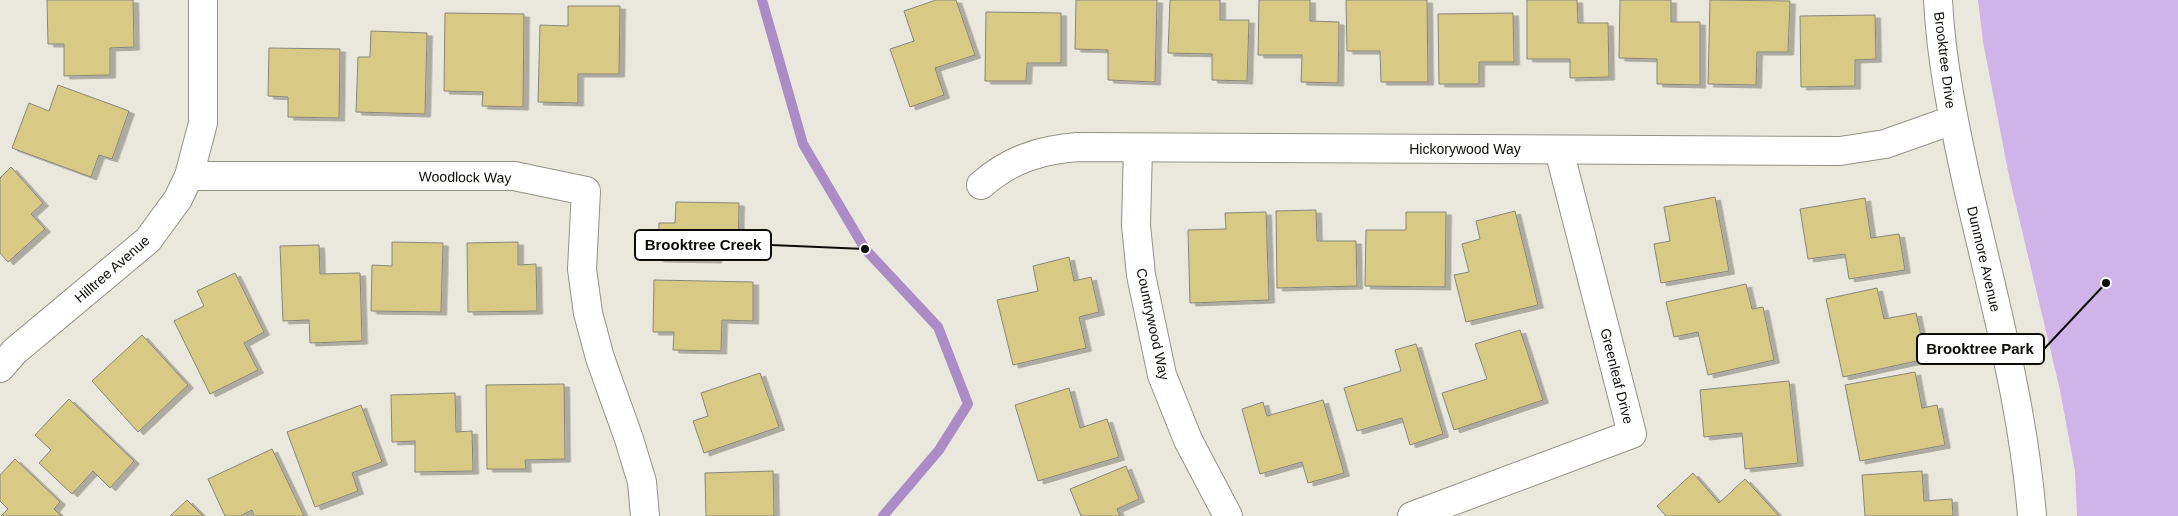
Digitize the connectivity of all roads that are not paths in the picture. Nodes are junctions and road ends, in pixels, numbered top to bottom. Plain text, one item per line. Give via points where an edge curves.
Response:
1 (203, 0) edge
2 (1938, 0) edge
3 (1953, 120) junction
4 (1138, 148) junction
5 (1560, 150) junction
6 (189, 176) junction
7 (981, 185) dead end
8 (0, 368) edge
9 (645, 516) edge
10 (1228, 516) edge
11 (1412, 516) edge
12 (2032, 516) edge

1 - 6 street, Hilltree Avenue via 203,123
2 - 3 street, Brooktree Drive
3 - 5 street, Hickorywood Way via 1885,144 1840,151
3 - 12 street, Dunmore Avenue via 2015,398
4 - 5 street, Hickorywood Way
4 - 7 street, Hickorywood Way via 1053,149 1008,165
4 - 10 street, Countrywood Way via 1136,225 1141,276 1162,375 1188,440
5 - 11 street, Greenleaf Drive via 1632,434
6 - 8 street, Hilltree Avenue via 178,200 148,240 15,351
6 - 9 street, Woodlock Way via 514,176 586,191 582,269 588,314 600,358 630,439 642,482

